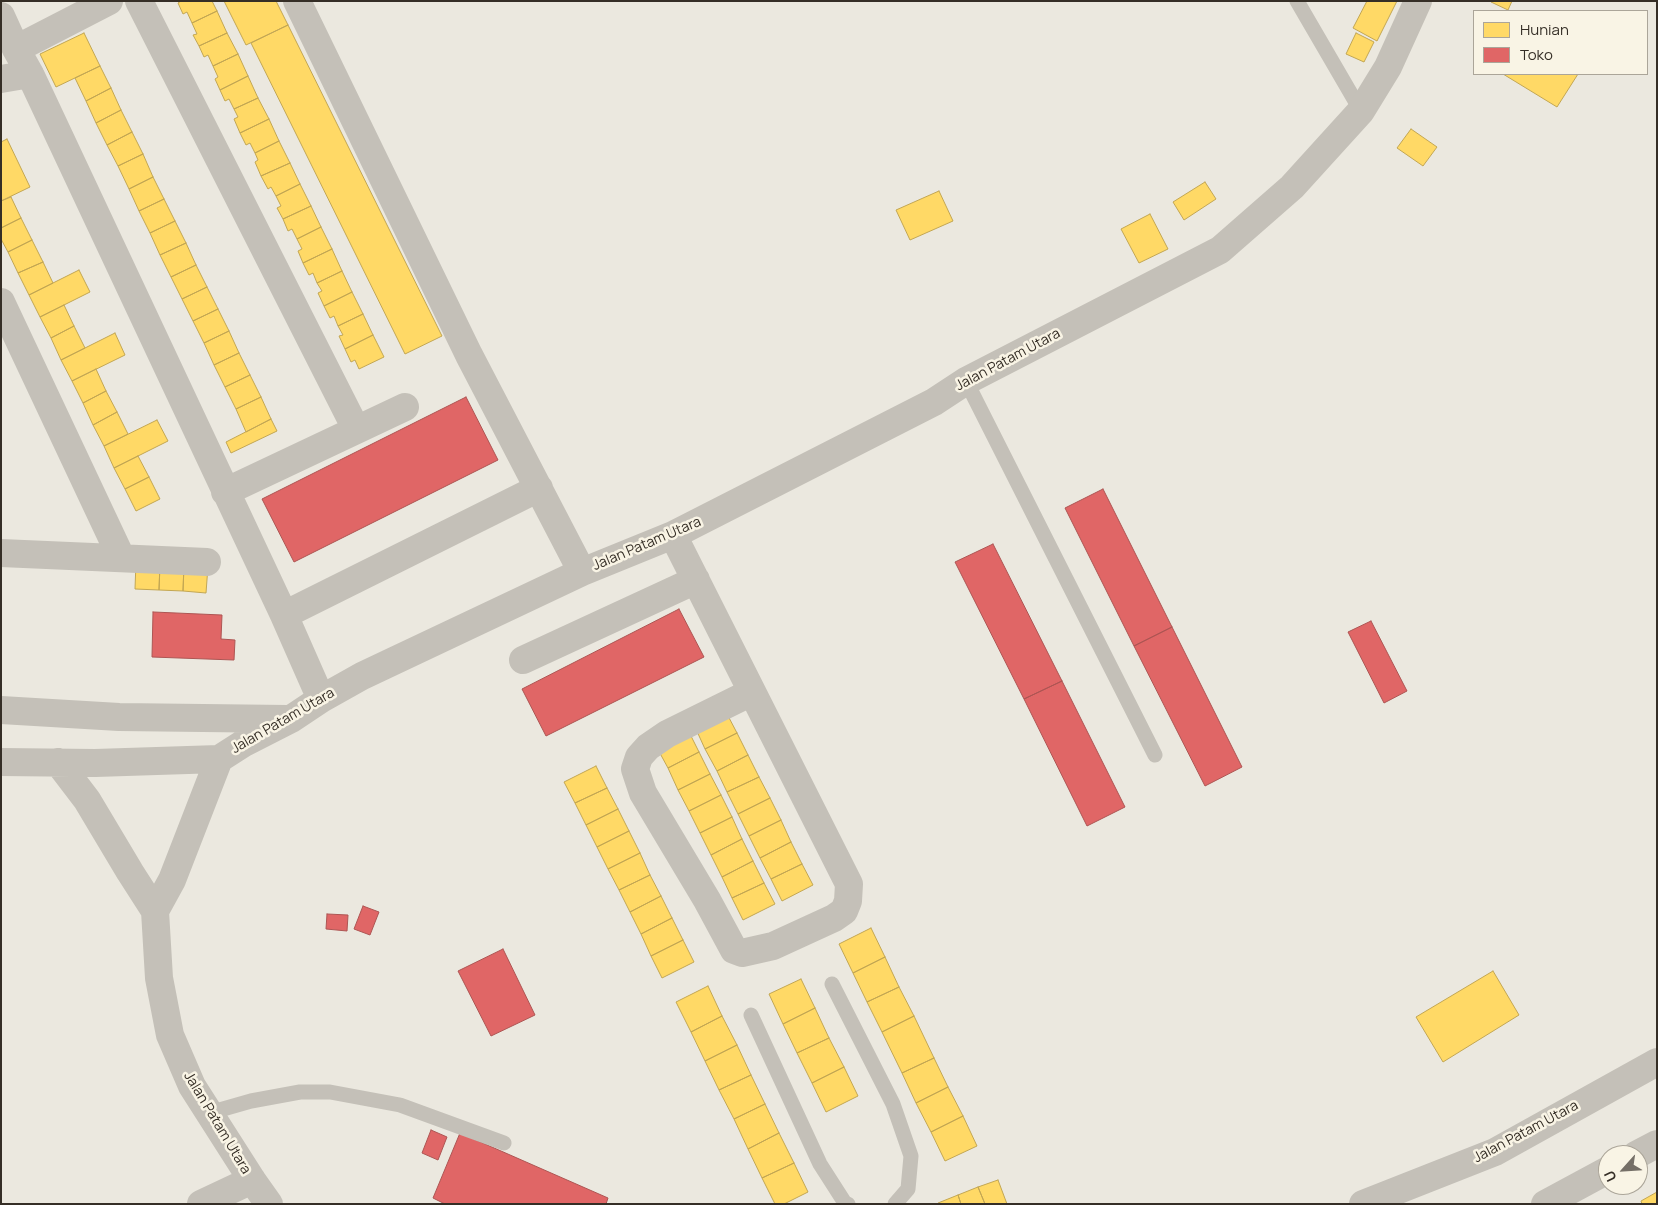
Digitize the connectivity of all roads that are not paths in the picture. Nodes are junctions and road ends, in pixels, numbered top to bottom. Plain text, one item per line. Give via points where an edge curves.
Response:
1 (109, 1) edge
2 (139, 1) edge
3 (298, 1) edge
4 (1297, 1) edge
5 (1418, 1) edge
6 (1, 16) edge
7 (16, 50) junction
8 (30, 74) junction
9 (1, 79) edge
10 (1361, 111) junction
11 (1, 302) edge
12 (966, 381) junction
13 (405, 408) dead end
14 (356, 430) junction
15 (538, 488) junction
16 (225, 492) junction
17 (673, 535) junction
18 (1, 553) edge
19 (122, 557) junction
20 (207, 562) dead end
21 (582, 572) junction
22 (696, 580) junction
23 (284, 615) junction
24 (523, 660) dead end
25 (752, 692) junction
26 (321, 699) junction
27 (1, 710) edge
28 (291, 719) junction
29 (1155, 755) dead end
30 (219, 759) junction
31 (1, 762) edge
32 (58, 762) junction
33 (155, 911) junction
34 (832, 984) dead end
35 (751, 1016) dead end
36 (1657, 1062) edge
37 (209, 1113) junction
38 (504, 1142) dead end
39 (1598, 1176) edge
40 (252, 1180) junction
41 (1548, 1203) edge
42 (201, 1204) edge
43 (269, 1204) edge
44 (848, 1204) edge
45 (895, 1204) edge
46 (1363, 1204) edge

1 - 7 street
2 - 14 street
3 - 15 street via 469,355
4 - 10 lane
5 - 10 street, Jalan Patam Utara via 1388,67
6 - 7 street
7 - 8 street
8 - 9 street
8 - 16 street
10 - 12 street, Jalan Patam Utara via 1292,187 1220,250
11 - 19 street
12 - 17 street, Jalan Patam Utara via 934,402
12 - 29 lane
13 - 14 street
14 - 16 street
15 - 21 street
15 - 23 street
16 - 23 street
17 - 21 street, Jalan Patam Utara
17 - 22 street
18 - 19 street
19 - 20 street
21 - 26 street, Jalan Patam Utara via 362,676
22 - 24 street
22 - 25 street
23 - 26 street
25 - 25 street via 667,734 648,747 639,757 635,769 643,793 734,950 742,952 773,946 834,918 844,911 849,884
26 - 28 street, Jalan Patam Utara
27 - 28 street via 119,718
28 - 30 street, Jalan Patam Utara
30 - 32 street
30 - 33 street, Jalan Patam Utara via 172,880
31 - 32 street
32 - 33 street via 88,800
33 - 37 street, Jalan Patam Utara via 159,978 170,1035 192,1086
34 - 45 lane via 893,1104 911,1156 908,1189
35 - 44 lane via 820,1164
36 - 46 street, Jalan Patam Utara via 1495,1152
37 - 38 lane via 300,1092 330,1092 400,1105
37 - 40 street, Jalan Patam Utara
39 - 41 street
40 - 42 street
40 - 43 street, Jalan Patam Utara

